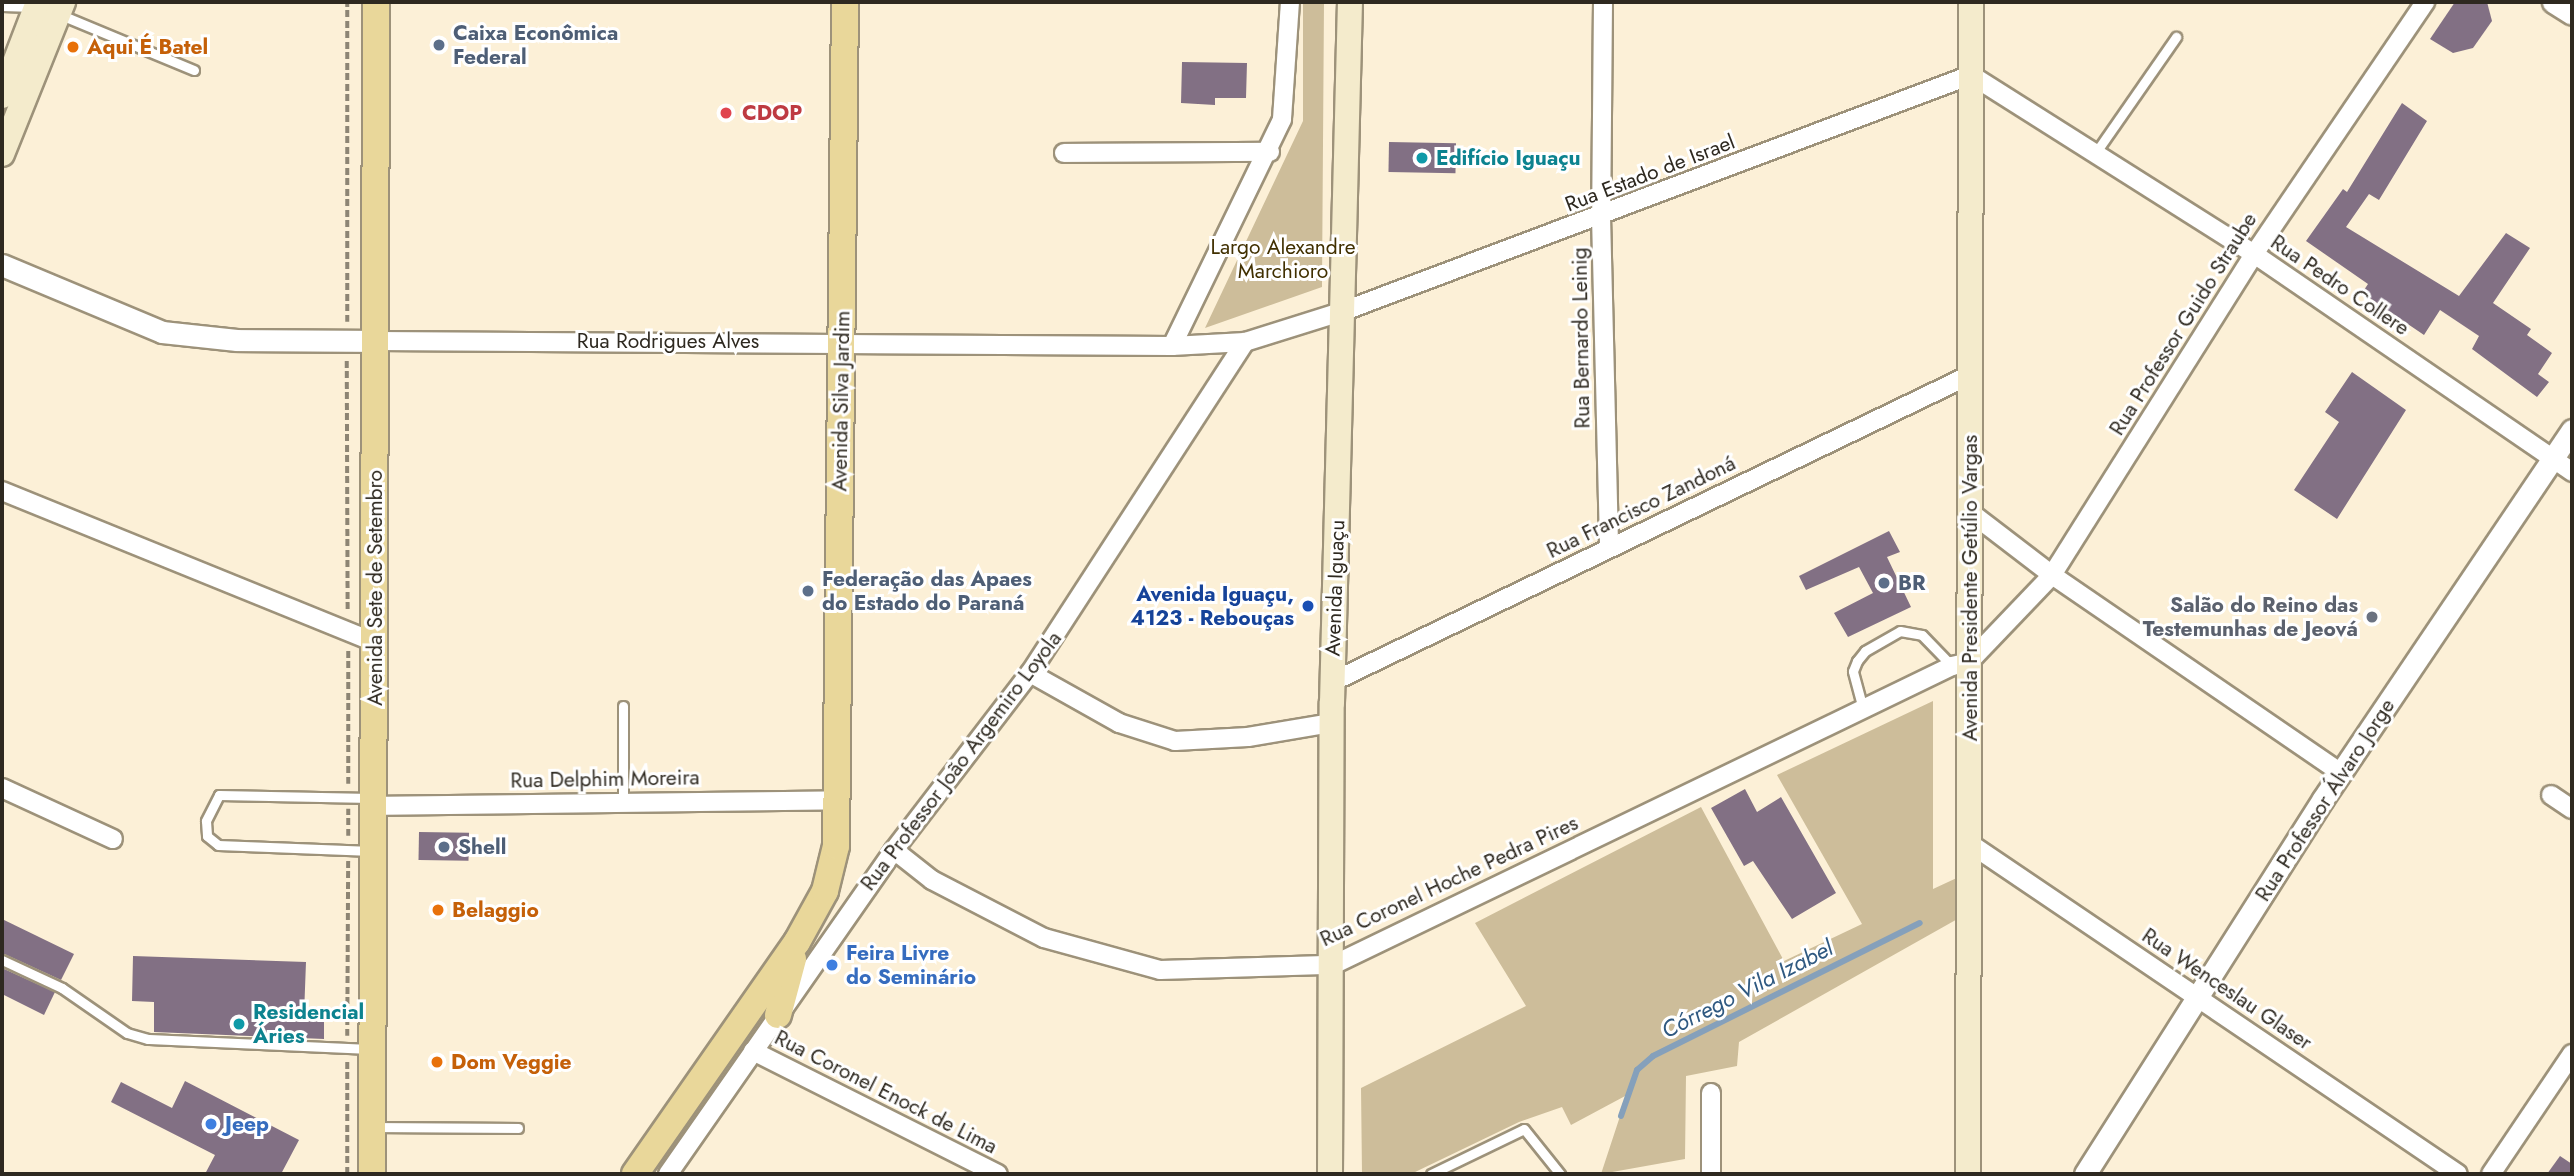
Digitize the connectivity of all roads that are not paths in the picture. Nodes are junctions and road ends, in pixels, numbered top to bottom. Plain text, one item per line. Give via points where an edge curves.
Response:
1 (376, 2) edge
2 (845, 2) edge
3 (1290, 2) edge
4 (1350, 2) edge
5 (1603, 2) edge
6 (1971, 2) edge
7 (2425, 2) edge
8 (2553, 2) edge
9 (37, 4) edge
10 (2, 6) edge
11 (61, 8) edge
12 (2572, 14) edge
13 (2176, 37) dead end
14 (194, 70) dead end
15 (1971, 75) junction
16 (2, 96) edge
17 (9, 124) edge
18 (1270, 152) junction
19 (1064, 153) dead end
20 (2, 154) edge
21 (2094, 155) junction
22 (1601, 216) junction
23 (2254, 254) junction
24 (2, 265) edge
25 (1344, 312) junction
26 (376, 341) junction
27 (842, 341) junction
28 (1245, 342) junction
29 (1172, 346) junction
30 (1970, 375) junction
31 (2572, 430) edge
32 (2553, 459) junction
33 (2572, 472) edge
34 (2, 491) edge
35 (1970, 512) junction
36 (1609, 548) junction
37 (2052, 575) junction
38 (374, 642) junction
39 (1961, 664) junction
40 (1030, 673) junction
41 (1332, 682) junction
42 (623, 706) dead end
43 (1863, 709) junction
44 (1332, 723) junction
45 (2341, 773) junction
46 (2, 788) edge
47 (2551, 795) dead end
48 (837, 800) junction
49 (365, 801) junction
50 (623, 801) junction
51 (2572, 809) edge
52 (113, 839) dead end
53 (1969, 843) junction
54 (361, 850) junction
55 (894, 850) junction
56 (797, 942) junction
57 (2, 960) edge
58 (1333, 965) junction
59 (2199, 998) junction
60 (778, 1015) junction
61 (360, 1049) junction
62 (753, 1051) junction
63 (2572, 1055) edge
64 (1711, 1093) dead end
65 (373, 1127) junction
66 (518, 1128) dead end
67 (372, 1174) edge
68 (635, 1174) edge
69 (668, 1174) edge
70 (999, 1174) edge
71 (1329, 1174) edge
72 (1431, 1174) edge
73 (1560, 1174) edge
74 (1711, 1174) edge
75 (1968, 1174) edge
76 (2085, 1174) edge
77 (2458, 1174) edge
78 (2491, 1174) edge

1 - 26 main road, Avenida Sete de Setembro
2 - 27 main road, Avenida Silva Jardim
3 - 18 street via 1282,120
4 - 25 main road, Avenida Iguaçu
5 - 22 street, Rua Bernardo Leinig
6 - 15 main road, Avenida Presidente Getúlio Vargas
7 - 23 street, Rua Professor Guido Straube
8 - 12 street
9 - 10 lane
9 - 16 main road
11 - 14 lane
11 - 17 main road
13 - 21 lane
15 - 21 street, Rua Pedro Collere
15 - 22 street, Rua Estado de Israel
15 - 30 main road, Avenida Presidente Getúlio Vargas
17 - 20 main road
18 - 19 street
18 - 29 street
21 - 23 street, Rua Pedro Collere
22 - 25 street, Rua Estado de Israel
22 - 36 street, Rua Bernardo Leinig
23 - 32 street, Rua Pedro Collere
23 - 37 street, Rua Professor Guido Straube
24 - 26 street, Rua Rodrigues Alves via 162,332 237,340
25 - 28 street, Rua Rodrigues Alves
25 - 41 main road, Avenida Iguaçu
26 - 27 street, Rua Rodrigues Alves
26 - 38 main road, Avenida Sete de Setembro
27 - 29 street, Rua Rodrigues Alves
27 - 48 main road, Avenida Silva Jardim
28 - 29 street, Rua Rodrigues Alves
28 - 40 street, Rua Professor João Argemiro Loyola
30 - 35 main road, Avenida Presidente Getúlio Vargas
30 - 36 street, Rua Francisco Zandoná
31 - 32 street, Rua Professor Álvaro Jorge
32 - 33 street, Rua Pedro Collere
32 - 45 street, Rua Professor Álvaro Jorge
34 - 38 street
35 - 37 street
35 - 39 main road, Avenida Presidente Getúlio Vargas
36 - 41 street, Rua Francisco Zandoná
37 - 39 street, Rua Professor Guido Straube
37 - 45 street
38 - 49 main road, Avenida Sete de Setembro
39 - 43 street, Rua Coronel Hoche Pedra Pires
39 - 43 lane via 1922,635 1900,631 1857,661 1853,671
39 - 53 main road, Avenida Presidente Getúlio Vargas
40 - 44 street via 1119,723 1175,741 1248,737
40 - 55 street, Rua Professor João Argemiro Loyola
41 - 44 main road, Avenida Iguaçu
42 - 50 lane
43 - 58 street, Rua Coronel Hoche Pedra Pires
44 - 58 main road, Avenida Iguaçu
45 - 59 street, Rua Professor Álvaro Jorge
46 - 52 street
47 - 51 street
48 - 50 street, Rua Delphim Moreira
48 - 56 main road, Rua Professor João Argemiro Loyola via 836,846 825,891
49 - 50 street, Rua Delphim Moreira
49 - 54 main road, Avenida Sete de Setembro
49 - 54 lane via 219,795 206,821 207,836 218,845
53 - 59 street, Rua Wenceslau Glaser
53 - 75 main road, Avenida Presidente Getúlio Vargas
54 - 61 main road, Avenida Sete de Setembro
55 - 58 street, Rua Coronel Hoche Pedra Pires via 932,880 1044,938 1160,970
55 - 60 street, Rua Professor João Argemiro Loyola
56 - 60 main road
56 - 68 main road, Rua Professor João Argemiro Loyola
57 - 61 lane via 62,988 127,1033 148,1039
58 - 71 main road, Avenida Iguaçu
59 - 76 street, Rua Professor Álvaro Jorge
59 - 77 street, Rua Wenceslau Glaser
60 - 62 street, Rua Professor João Argemiro Loyola
61 - 65 main road, Avenida Sete de Setembro
62 - 69 street, Rua Professor João Argemiro Loyola
62 - 70 street, Rua Coronel Enock de Lima
63 - 78 street
64 - 74 street
65 - 66 lane
65 - 67 main road, Avenida Sete de Setembro
72 - 73 lane via 1524,1129

